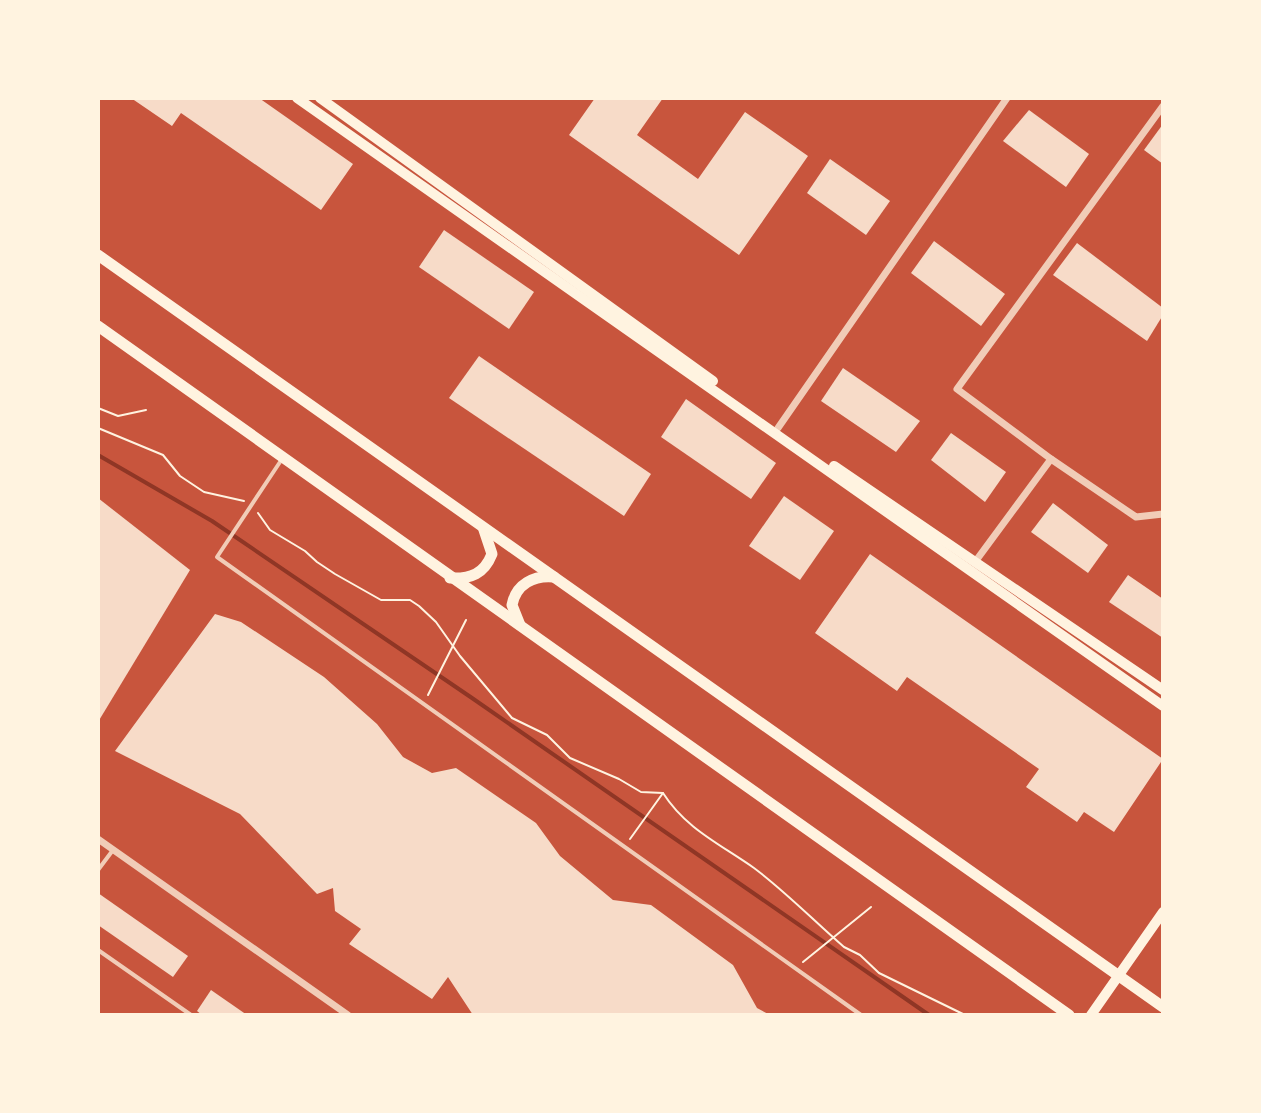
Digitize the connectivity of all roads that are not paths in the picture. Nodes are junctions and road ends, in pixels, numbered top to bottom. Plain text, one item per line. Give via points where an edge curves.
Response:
1 (297, 98) edge
2 (320, 98) edge
3 (1007, 98) edge
4 (1163, 106) edge
5 (98, 255) edge
6 (98, 326) edge
7 (778, 428) junction
8 (282, 459) junction
9 (1051, 459) junction
10 (1163, 514) edge
11 (482, 526) junction
12 (975, 562) junction
13 (555, 577) junction
14 (450, 578) junction
15 (522, 629) junction
16 (1163, 690) edge
17 (1163, 706) edge
18 (98, 839) edge
19 (113, 850) junction
20 (98, 870) edge
21 (1163, 912) edge
22 (98, 950) edge
23 (1120, 975) junction
24 (1163, 1007) edge
25 (191, 1015) edge
26 (348, 1015) edge
27 (861, 1015) edge
28 (1069, 1015) edge
29 (1091, 1015) edge

1 - 17 main road
2 - 7 main road
3 - 7 street
4 - 9 street via 957,389
5 - 11 main road
6 - 8 main road
7 - 12 main road
8 - 14 main road
8 - 27 lane via 217,557
9 - 10 street via 1136,517
9 - 12 street
11 - 13 main road
11 - 14 main road via 491,547 489,561 479,574
12 - 16 main road
13 - 15 main road via 535,578 513,597 513,612
13 - 23 main road
14 - 15 main road
15 - 28 main road
18 - 19 street
19 - 20 lane
19 - 26 street
21 - 23 main road
22 - 25 lane
23 - 24 main road
23 - 29 main road

